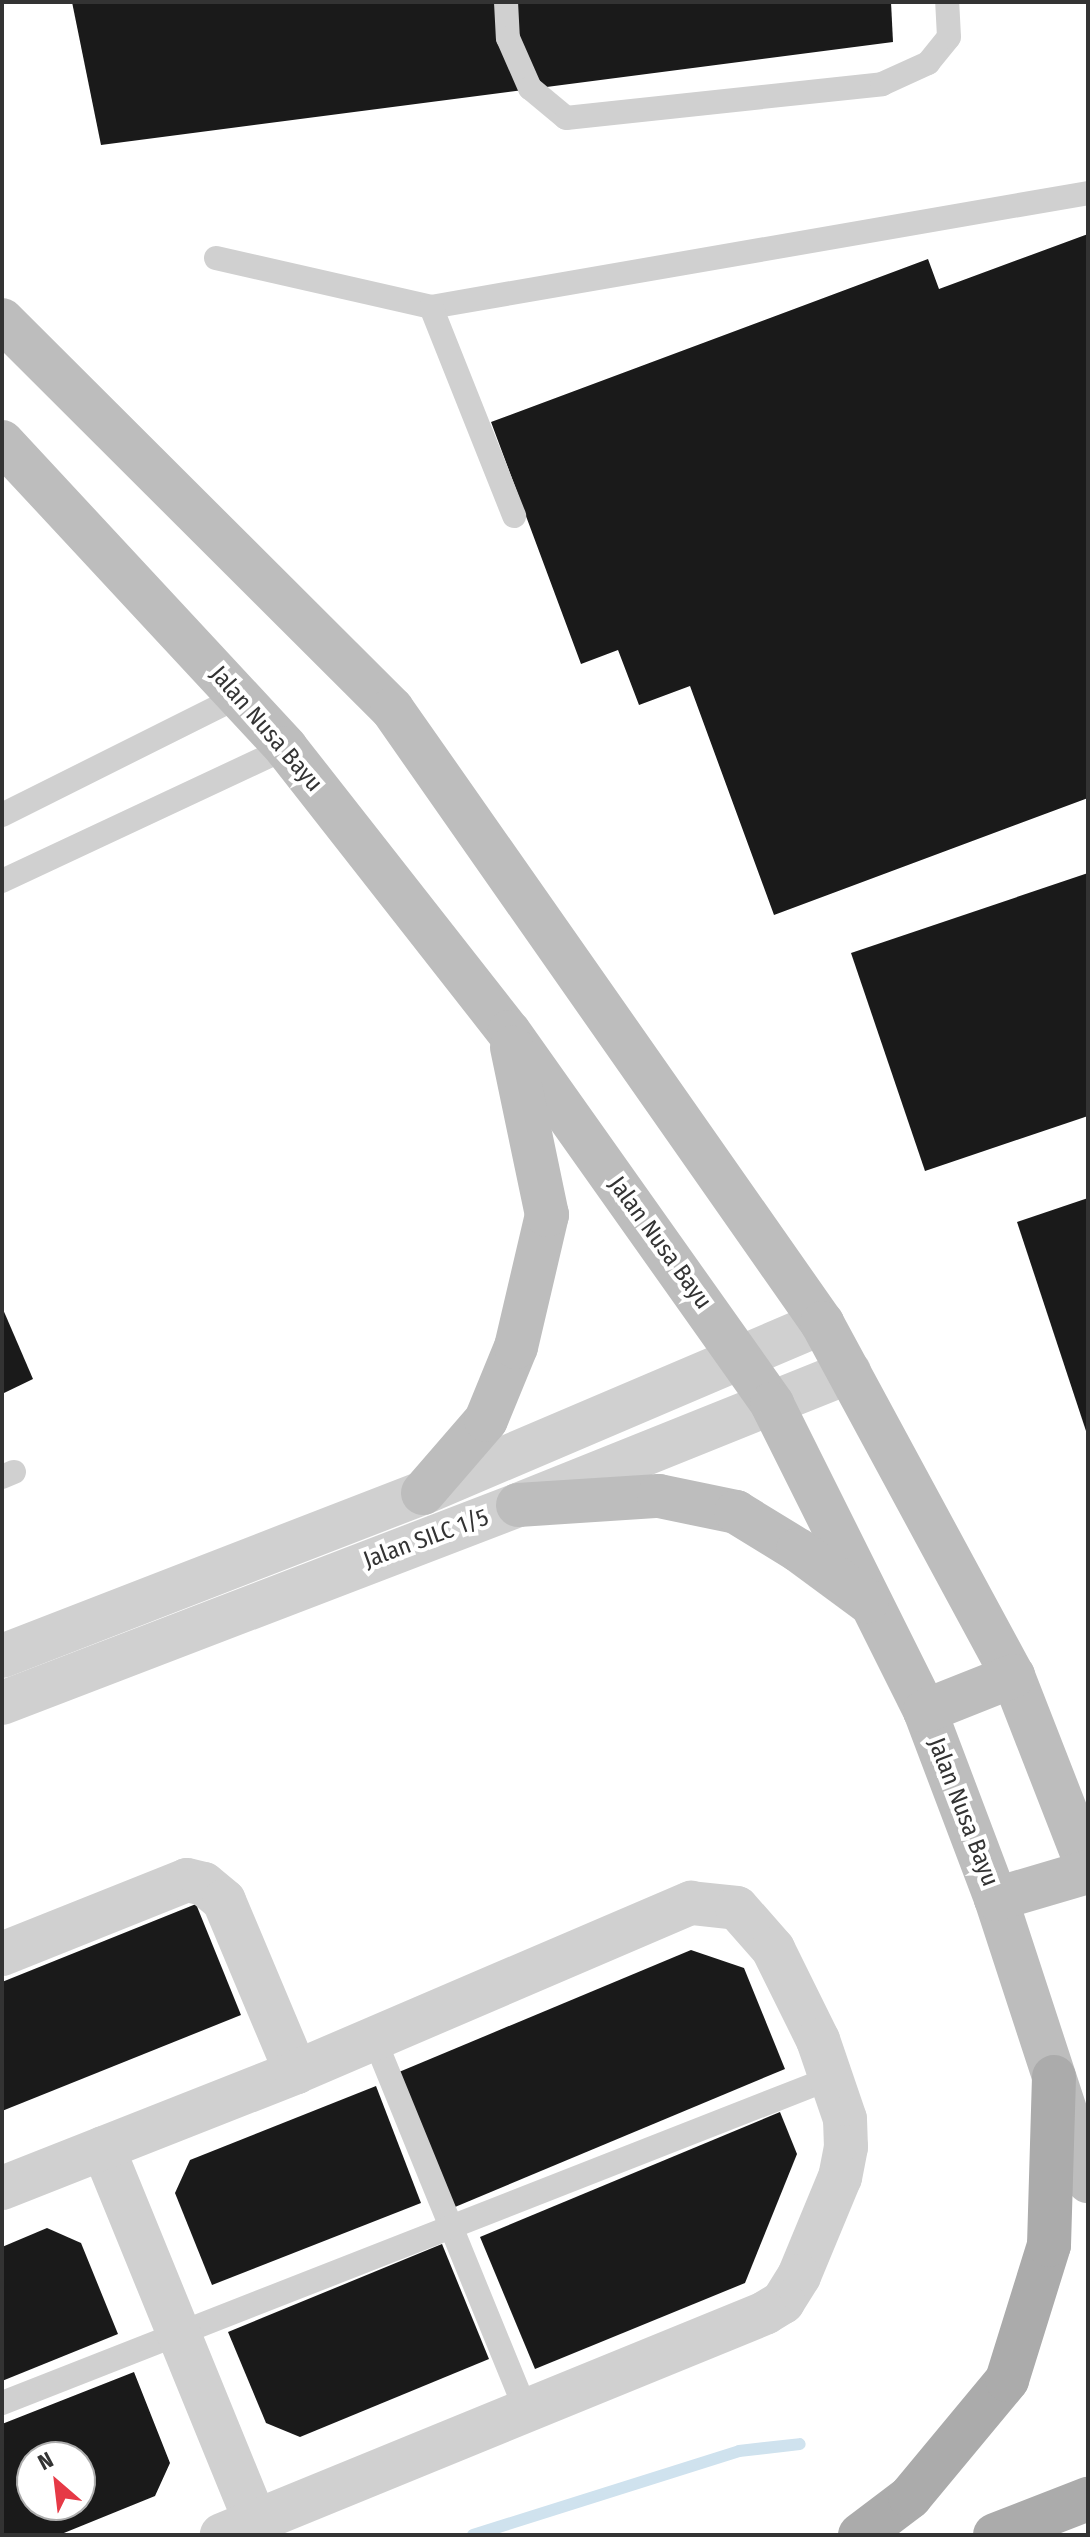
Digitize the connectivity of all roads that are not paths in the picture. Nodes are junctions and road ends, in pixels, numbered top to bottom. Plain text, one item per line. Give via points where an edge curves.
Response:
1 (506, 2) edge
2 (947, 2) edge
3 (1088, 193) edge
4 (216, 258) dead end
5 (431, 307) junction
6 (2, 320) edge
7 (2, 442) edge
8 (514, 516) dead end
9 (240, 696) junction
10 (286, 748) junction
11 (2, 815) edge
12 (2, 881) edge
13 (509, 1032) junction
14 (822, 1323) junction
15 (741, 1357) junction
16 (849, 1372) junction
17 (772, 1404) junction
18 (423, 1493) junction
19 (518, 1505) junction
20 (875, 1607) junction
21 (2, 1656) edge
22 (1013, 1676) junction
23 (2, 1703) edge
24 (925, 1711) junction
25 (1088, 1870) edge
26 (996, 1899) junction
27 (2, 1954) edge
28 (374, 2038) junction
29 (296, 2072) junction
30 (1054, 2077) junction
31 (831, 2078) junction
32 (103, 2148) junction
33 (1088, 2181) edge
34 (2, 2188) edge
35 (451, 2227) junction
36 (179, 2334) junction
37 (2, 2403) edge
38 (526, 2411) junction
39 (1088, 2499) edge
40 (238, 2528) edge
41 (860, 2535) edge
42 (995, 2535) edge

1 - 2 lane via 508,38 530,88 566,118 882,84 928,63 949,37
3 - 5 lane
4 - 5 lane
5 - 8 lane
6 - 14 main road via 392,709
7 - 9 main road, Jalan Nusa Bayu
9 - 10 main road, Jalan Nusa Bayu
9 - 11 lane
10 - 12 lane
10 - 13 main road, Jalan Nusa Bayu
13 - 15 main road, Jalan Nusa Bayu
13 - 18 main road via 547,1215 516,1347 486,1420
14 - 15 street, Jalan SILC 1/5
14 - 16 main road
15 - 17 main road, Jalan Nusa Bayu
15 - 18 street, Jalan SILC 1/5
16 - 17 street, Jalan SILC 1/5
16 - 22 main road
17 - 19 street, Jalan SILC 1/5
17 - 20 main road, Jalan Nusa Bayu
18 - 21 street, Jalan SILC 1/5
19 - 20 main road via 659,1496 736,1512
19 - 23 street, Jalan SILC 1/5
20 - 24 main road, Jalan Nusa Bayu
22 - 24 main road
22 - 25 main road
24 - 26 main road, Jalan Nusa Bayu
25 - 26 main road
26 - 30 main road, Jalan Nusa Bayu
27 - 29 street via 187,1880 204,1884 224,1901
28 - 29 street
28 - 31 street via 691,1903 737,1908 773,1949
28 - 35 lane
29 - 32 street
30 - 33 main road, Jalan Nusa Bayu
30 - 41 main road via 1049,2245 1007,2380 910,2497
31 - 35 lane
31 - 38 street via 845,2119 840,2177 783,2302
32 - 34 street
32 - 36 street
35 - 36 lane
35 - 38 lane
36 - 37 lane
36 - 40 street
38 - 40 street
39 - 42 main road

